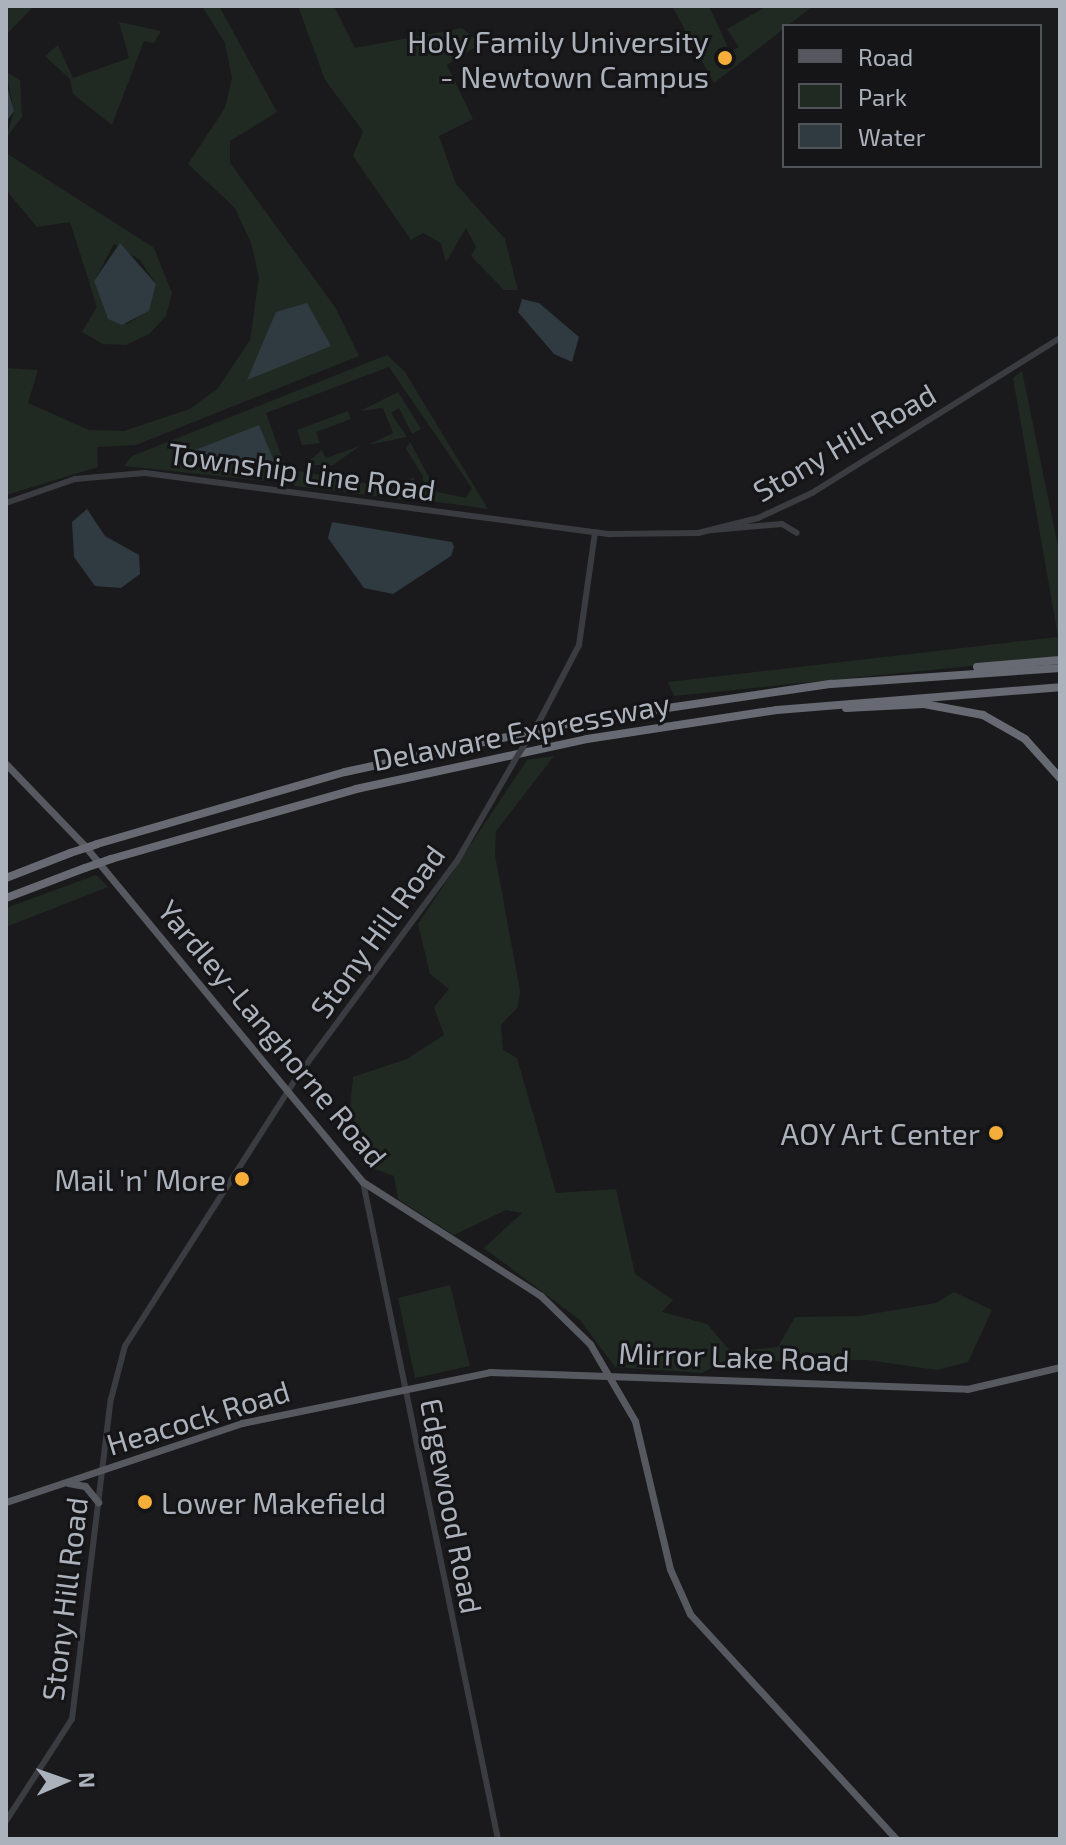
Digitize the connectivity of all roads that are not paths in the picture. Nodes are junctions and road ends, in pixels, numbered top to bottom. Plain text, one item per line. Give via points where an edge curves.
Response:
1 (1060, 338) edge
2 (6, 503) edge
3 (712, 530) junction
4 (595, 532) junction
5 (797, 533) dead end
6 (1060, 660) edge
7 (1060, 668) edge
8 (938, 675) junction
9 (1060, 687) edge
10 (587, 739) junction
11 (6, 764) edge
12 (1060, 778) edge
13 (6, 878) edge
14 (6, 898) edge
15 (289, 1088) junction
16 (363, 1182) junction
17 (1060, 1367) edge
18 (613, 1375) junction
19 (406, 1388) junction
20 (102, 1471) junction
21 (66, 1482) junction
22 (6, 1502) edge
23 (98, 1502) junction
24 (6, 1821) edge
25 (498, 1839) edge
26 (896, 1839) edge

1 - 3 street, Stony Hill Road via 812,493
2 - 4 street, Township Line Road via 75,479 147,473
3 - 4 street, Stony Hill Road
3 - 5 street via 782,524
4 - 15 street, Stony Hill Road, bridge via 579,645 541,718 441,884
6 - 8 highway
7 - 8 highway, Delaware Expressway
8 - 13 highway, Delaware Expressway, bridge via 748,694 518,732 331,776 97,844
9 - 10 highway, Delaware Expressway via 777,710
10 - 12 highway via 932,704 998,722
10 - 14 highway, Delaware Expressway, bridge via 356,789 111,859
11 - 15 main road, Yardley-Langhorne Road via 78,837
15 - 16 main road, Yardley-Langhorne Road
15 - 20 street, Stony Hill Road via 125,1346
16 - 18 main road, Yardley-Langhorne Road via 541,1296
16 - 19 street, Edgewood Road
17 - 18 main road, Mirror Lake Road via 967,1389
18 - 19 main road, Mirror Lake Road via 511,1370
18 - 26 main road, Yardley-Langhorne Road via 639,1432 670,1569 690,1614
19 - 20 main road, Heacock Road via 242,1423
19 - 25 street, Edgewood Road
20 - 21 main road, Heacock Road
20 - 23 street, Stony Hill Road
21 - 22 main road, Heacock Road
21 - 23 main road via 85,1486
23 - 24 street, Stony Hill Road via 72,1719

